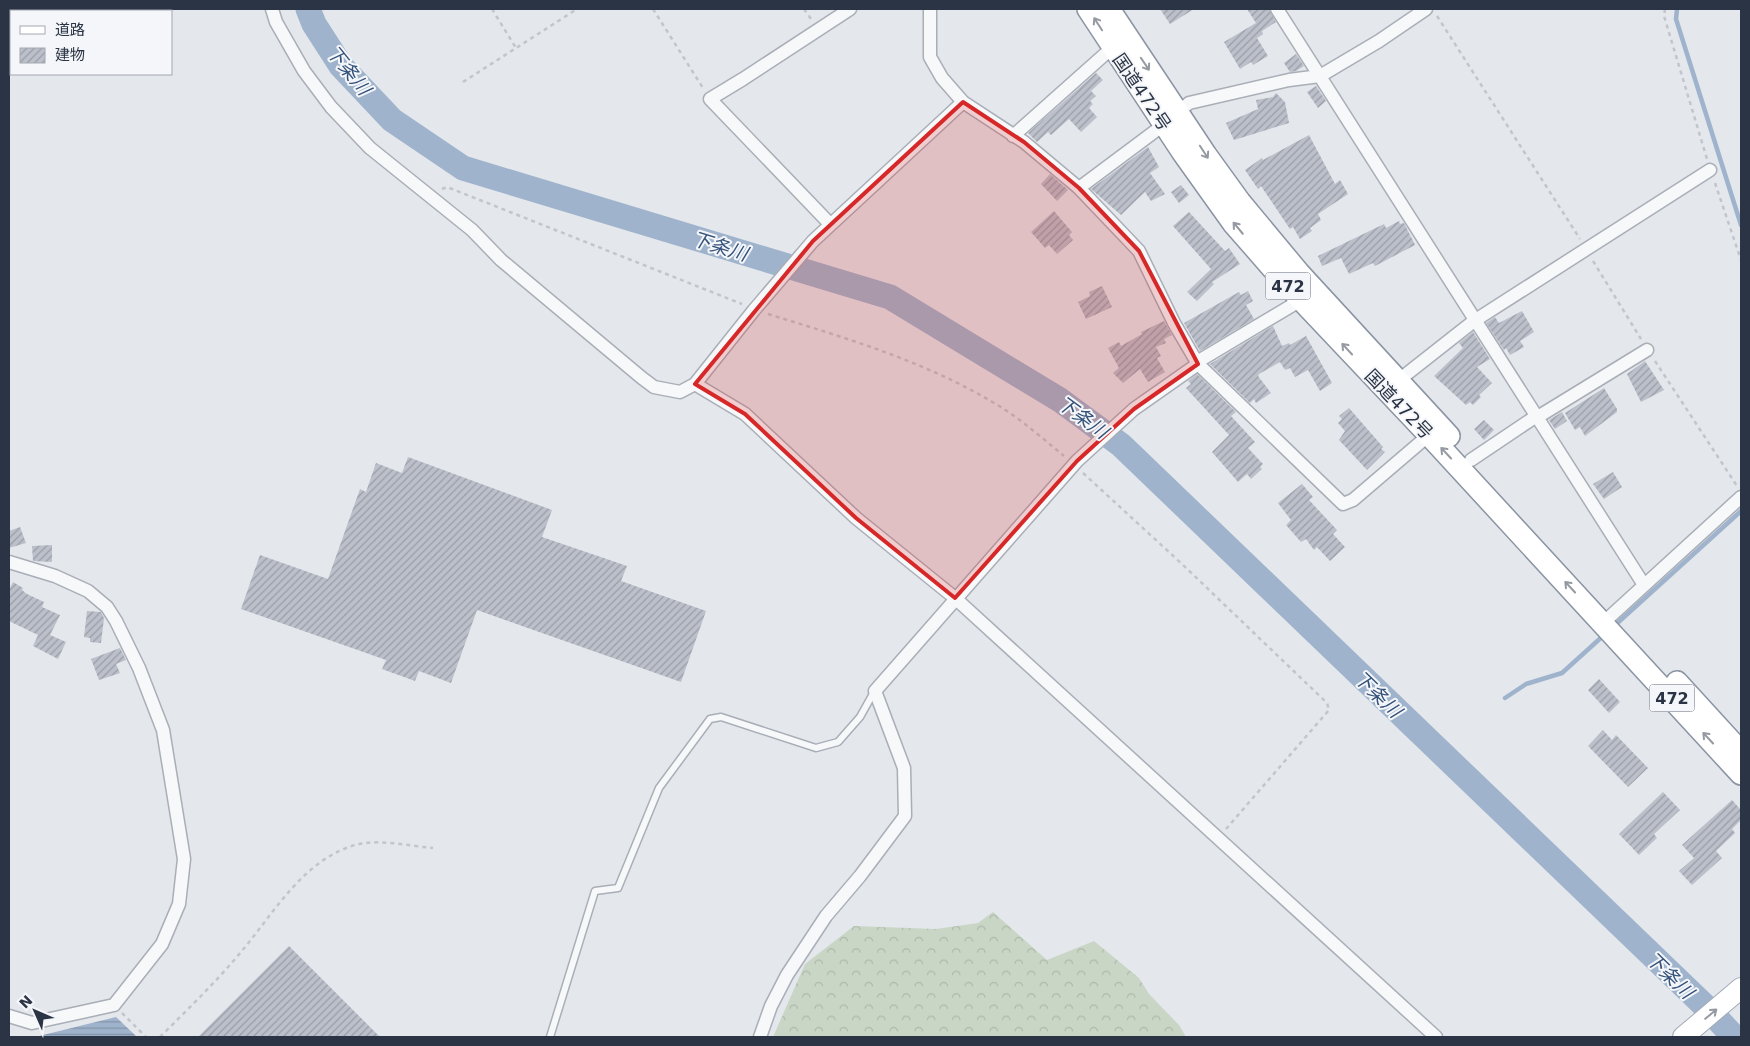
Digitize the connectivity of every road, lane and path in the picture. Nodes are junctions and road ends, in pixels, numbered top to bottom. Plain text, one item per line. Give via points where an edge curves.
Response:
1 (272, 9) edge
2 (492, 9) edge
3 (577, 9) edge
4 (653, 9) edge
5 (850, 9) edge
6 (930, 9) edge
7 (1088, 9) edge
8 (1109, 9) edge
9 (1277, 9) edge
10 (1426, 9) edge
11 (1665, 9) edge
12 (1113, 47) junction
13 (516, 48) junction
14 (1320, 76) junction
15 (463, 82) dead end
16 (710, 99) junction
17 (963, 102) junction
18 (1171, 117) junction
19 (1013, 136) junction
20 (1710, 170) junction
21 (1079, 188) junction
22 (431, 197) junction
23 (830, 224) junction
24 (1741, 260) edge
25 (1301, 300) junction
26 (756, 307) junction
27 (1474, 321) junction
28 (1647, 350) dead end
29 (1198, 363) junction
30 (1399, 380) junction
31 (694, 384) junction
32 (1536, 418) junction
33 (1429, 434) junction
34 (1471, 460) junction
35 (1075, 463) junction
36 (1741, 496) edge
37 (9, 562) edge
38 (1644, 585) junction
39 (955, 598) junction
40 (1608, 618) junction
41 (875, 691) junction
42 (1741, 752) edge
43 (1741, 774) edge
44 (1218, 838) junction
45 (432, 848) dead end
46 (1740, 989) edge
47 (114, 1005) junction
48 (9, 1016) edge
49 (146, 1037) edge
50 (160, 1037) edge
51 (550, 1037) edge
52 (760, 1037) edge
53 (1436, 1037) edge
54 (1683, 1037) edge

1 - 22 street via 304,71 331,107 370,148
2 - 13 path
3 - 13 path
4 - 16 path
5 - 16 street
6 - 17 street via 930,57 942,78
12 -> 7 highway, 国道472号 / 472
8 -> 18 highway, 国道472号 / 472
9 - 14 street
10 - 14 street
11 - 20 path via 1664,16
12 - 18 highway, 国道472号 / 472
12 - 19 street
13 - 15 path
14 - 18 street via 1189,103
14 - 27 street
16 - 23 street
17 - 19 street
17 - 23 street
18 - 21 street
25 -> 18 highway, 国道472号 / 472 via 1233,223
18 -> 30 highway, 国道472号 / 472 via 1299,273
19 - 21 street
20 - 24 path
20 - 27 street
21 - 29 street via 1138,250
22 - 26 path via 447,187
22 - 31 street via 654,387 680,392
23 - 26 street
25 - 29 street
33 -> 25 highway, 国道472号 / 472
26 - 31 street
26 - 35 path via 935,372 1003,409
27 - 30 street
27 - 32 street
28 - 32 street
29 - 33 street via 1343,504 1353,500
29 - 35 street via 1134,409
30 - 34 highway, 国道472号 / 472
31 - 39 street via 745,414 856,518
32 - 34 street
32 - 38 street
40 -> 33 highway, 国道472号 / 472
34 - 40 highway, 国道472号 / 472
35 - 39 street
35 - 44 path via 1327,703 1329,710
36 - 38 street
37 - 47 street via 55,576 88,591 107,607 139,668 163,730 184,859 178,904 162,944
38 - 40 street
39 - 41 street
39 - 44 street
40 - 42 highway, 国道472号 / 472
43 -> 40 highway, 国道472号 / 472
41 - 51 lane via 860,717 838,742 816,748 721,718 710,718 659,788 618,888 595,891
41 - 52 street via 904,768 905,816 826,916 787,975
44 - 53 street
45 - 50 path via 380,843 351,846 324,858 288,894 209,988
54 -> 46 main road
47 - 48 street via 32,1023
47 - 49 path

